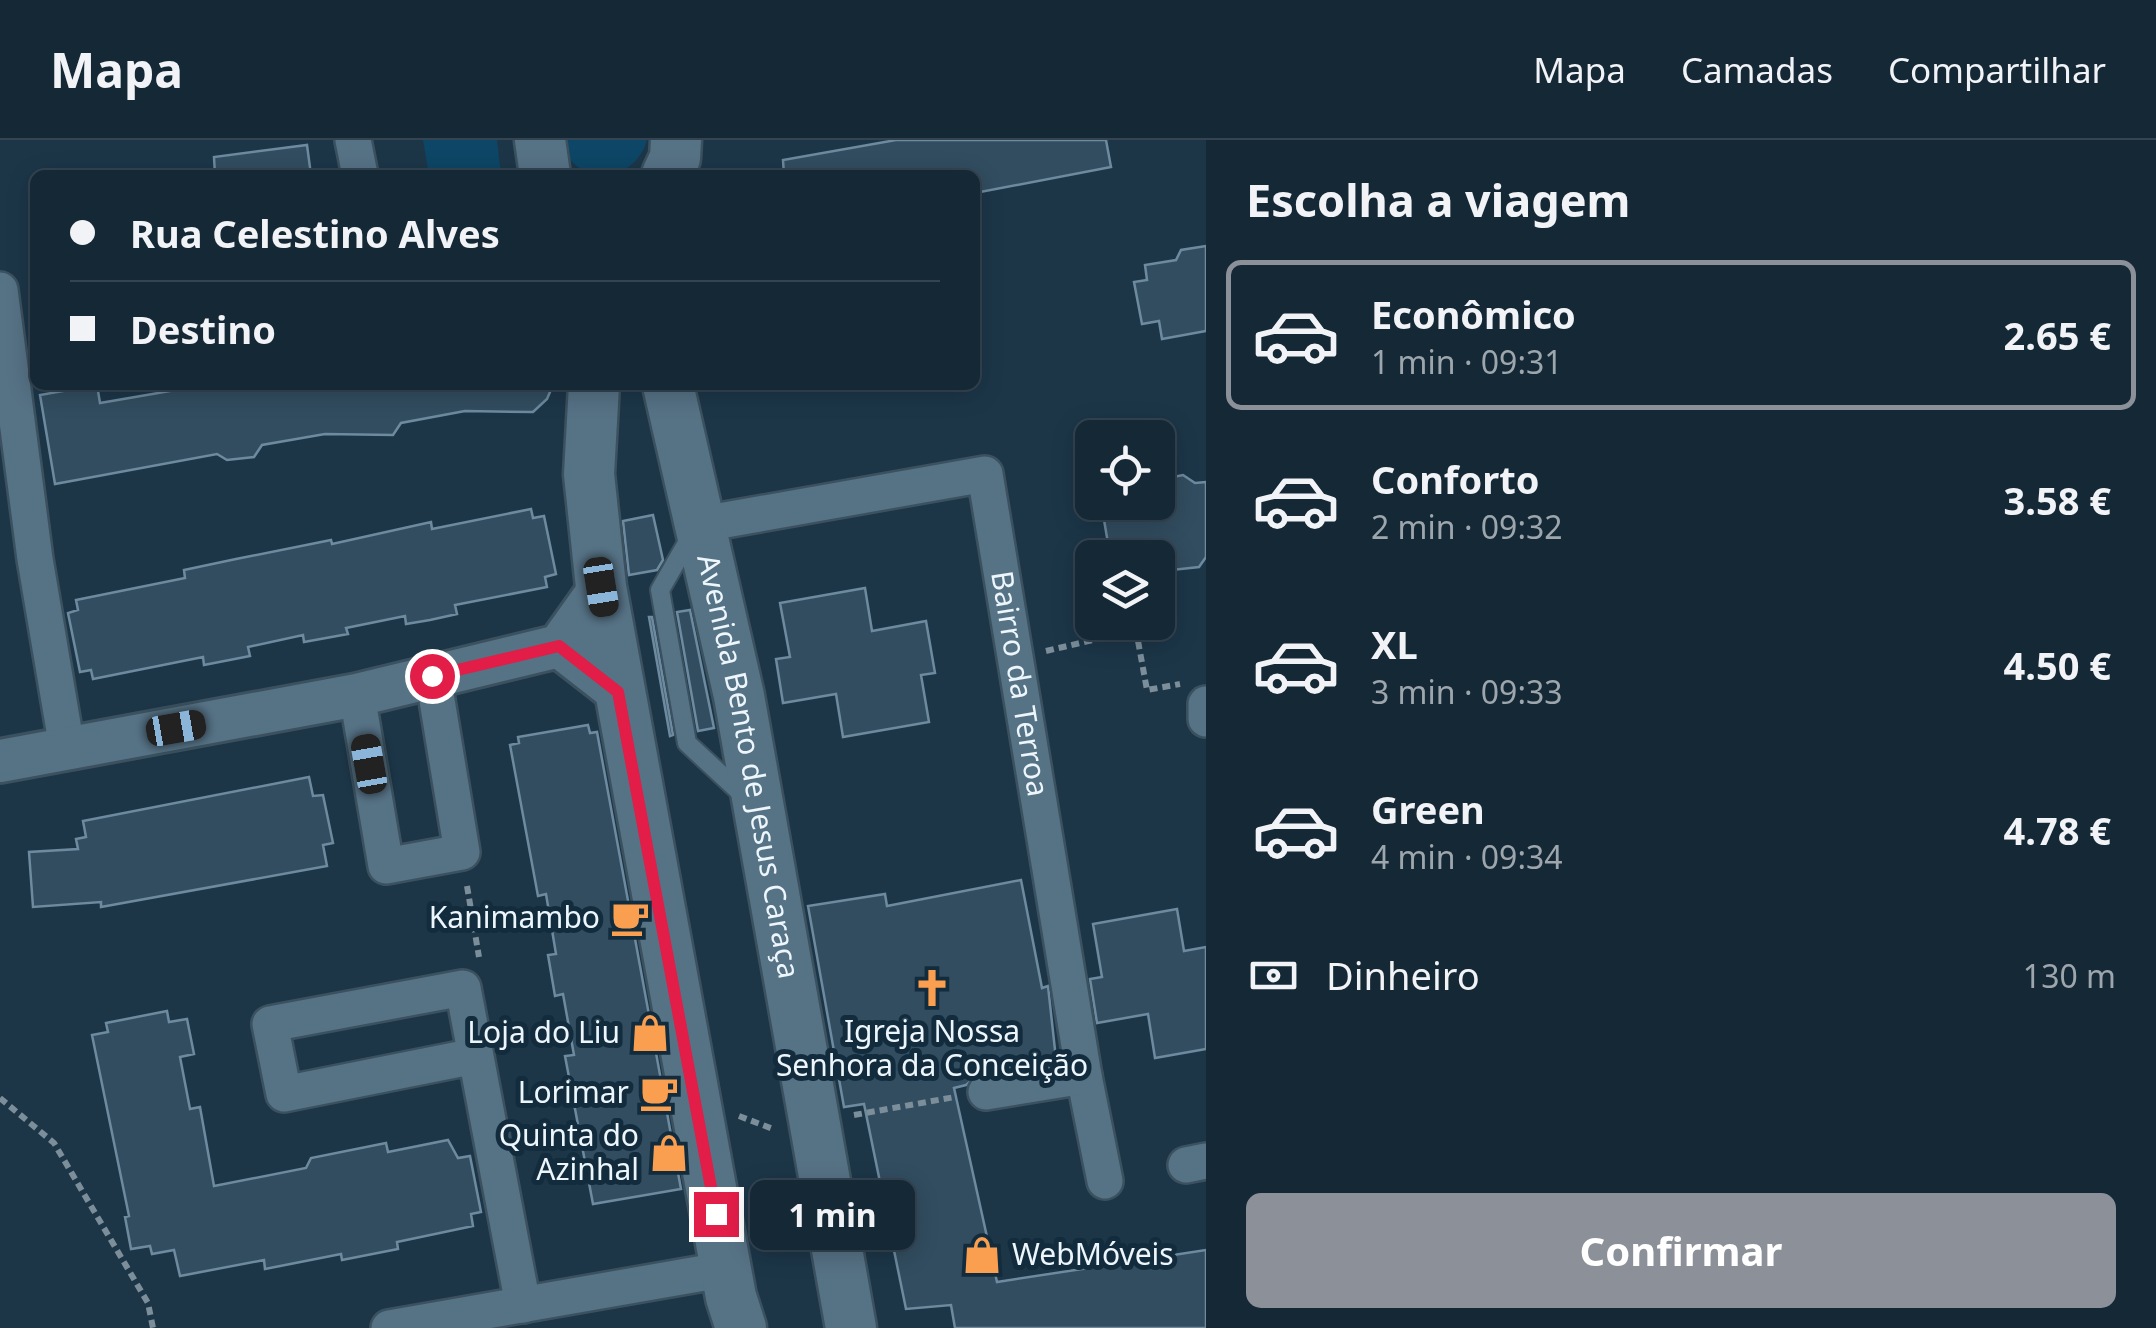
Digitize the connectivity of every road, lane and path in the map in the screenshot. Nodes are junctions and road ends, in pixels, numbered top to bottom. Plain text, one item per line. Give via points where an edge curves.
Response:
1 (353, 140) edge
2 (540, 140) edge
3 (676, 140) edge
4 (359, 170) edge
5 (545, 170) edge
6 (669, 170) edge
7 (0, 290) edge
8 (22, 368) edge
9 (594, 390) edge
10 (669, 390) edge
11 (697, 525) junction
12 (601, 587) junction
13 (559, 646) junction
14 (1014, 659) junction
15 (432, 676) junction
16 (618, 692) junction
17 (358, 695) junction
18 (1203, 705) edge
19 (68, 748) junction
20 (0, 760) edge
21 (462, 852) junction
22 (462, 988) junction
23 (475, 1056) junction
24 (1084, 1076) junction
25 (986, 1092) joint
26 (0, 1098) edge
27 (698, 1112) junction
28 (814, 1122) junction
29 (1105, 1181) dead end
30 (726, 1269) junction
31 (523, 1305) junction
32 (841, 1319) edge
33 (437, 1324) edge
34 (742, 1326) edge
35 (153, 1328) edge
36 (389, 1328) edge

1 - 4 street
2 - 5 main road
3 - 6 main road
7 - 8 street
8 - 19 street
9 - 12 main road via 589,474
10 - 11 main road, Avenida Bento de Jesus Caraça
11 - 14 street, Bairro da Terroa via 985,474
11 - 28 main road, Avenida Bento de Jesus Caraça via 739,696
12 - 13 street
12 - 16 main road
13 - 15 street
13 - 16 street
14 - 18 path via 1136,630 1147,690
14 - 24 street, Bairro da Terroa
15 - 17 street
15 - 21 street
16 - 27 main road
17 - 19 street
17 - 21 street via 386,866
19 - 20 street
21 - 22 path via 480,965
22 - 23 street
22 - 23 street via 270,1024 284,1094
23 - 31 street
24 - 25 street
24 - 29 street, Bairro da Terroa
25 - 28 path
26 - 35 path via 54,1143 148,1303
27 - 28 path via 723,1108 768,1130
27 - 30 main road
28 - 32 main road, Avenida Bento de Jesus Caraça
30 - 31 street
30 - 34 main road
31 - 33 street
33 - 36 street

